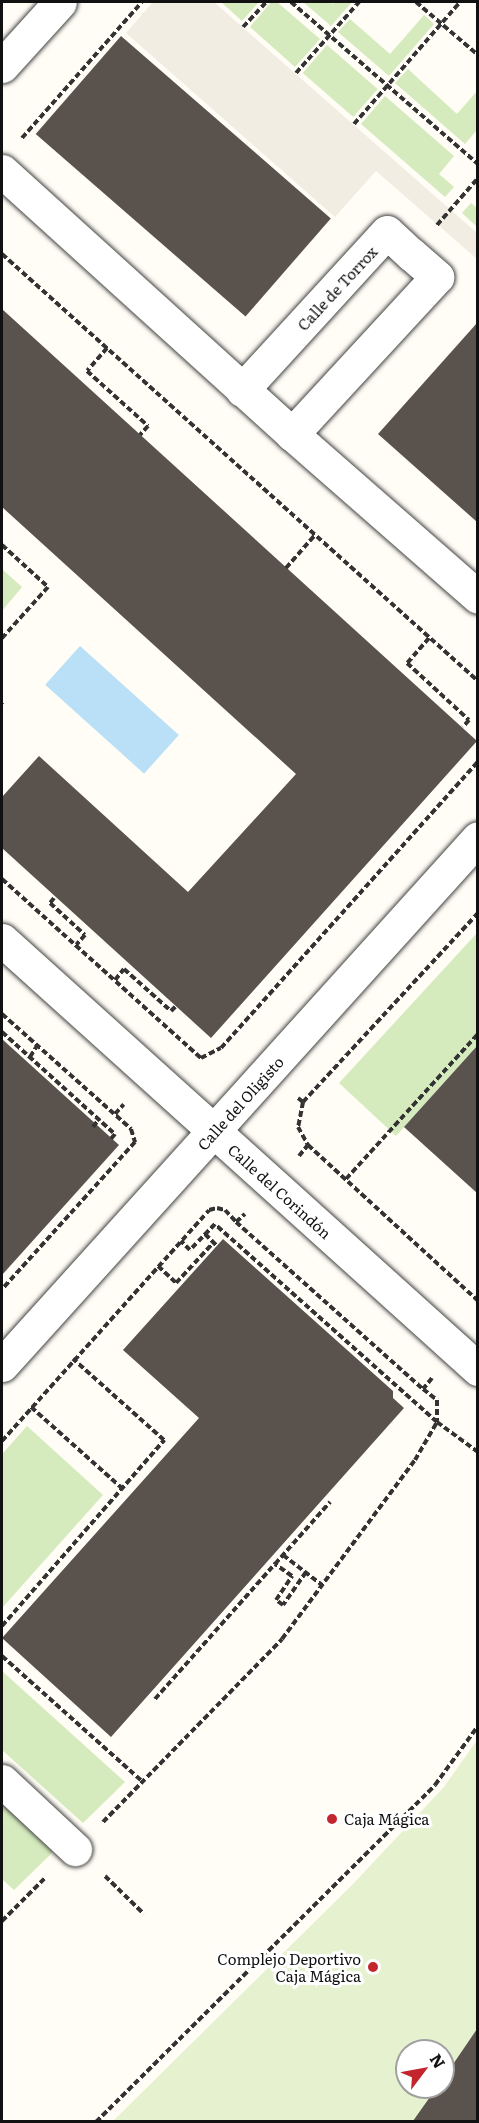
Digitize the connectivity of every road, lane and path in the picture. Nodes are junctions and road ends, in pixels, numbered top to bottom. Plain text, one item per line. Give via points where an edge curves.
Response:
1 (60, 2) edge
2 (142, 2) edge
3 (266, 2) edge
4 (291, 2) edge
5 (359, 2) edge
6 (416, 2) edge
7 (460, 2) edge
8 (441, 24) junction
9 (243, 27) dead end
10 (329, 35) junction
11 (477, 55) edge
12 (2, 66) edge
13 (296, 73) dead end
14 (388, 85) junction
15 (354, 124) dead end
16 (18, 142) dead end
17 (477, 164) edge
18 (2, 171) edge
19 (477, 178) edge
20 (455, 204) dead end
21 (2, 254) edge
22 (107, 348) junction
23 (242, 390) junction
24 (292, 434) junction
25 (140, 435) dead end
26 (315, 535) junction
27 (2, 545) edge
28 (286, 568) dead end
29 (477, 597) edge
30 (2, 638) edge
31 (429, 638) junction
32 (477, 681) edge
33 (463, 727) dead end
34 (477, 762) edge
35 (477, 838) edge
36 (2, 879) edge
37 (54, 898) dead end
38 (2, 940) edge
39 (76, 945) junction
40 (115, 980) junction
41 (175, 1007) dead end
42 (2, 1014) edge
43 (2, 1032) edge
44 (477, 1034) edge
45 (38, 1046) junction
46 (30, 1057) junction
47 (303, 1102) dead end
48 (99, 1119) junction
49 (93, 1127) dead end
50 (214, 1132) junction
51 (110, 1140) dead end
52 (308, 1145) junction
53 (346, 1179) junction
54 (273, 1185) junction
55 (236, 1222) junction
56 (205, 1234) junction
57 (181, 1241) junction
58 (158, 1266) junction
59 (2, 1289) edge
60 (477, 1301) edge
61 (74, 1359) junction
62 (2, 1365) edge
63 (477, 1370) edge
64 (423, 1389) dead end
65 (31, 1407) junction
66 (2, 1441) edge
67 (123, 1488) junction
68 (330, 1502) dead end
69 (283, 1555) junction
70 (275, 1564) junction
71 (306, 1572) junction
72 (322, 1585) junction
73 (2, 1626) edge
74 (2, 1656) edge
75 (155, 1699) dead end
76 (477, 1726) edge
77 (2, 1781) edge
78 (143, 1782) junction
79 (75, 1849) junction
80 (144, 1914) dead end
81 (2, 1921) edge
82 (96, 2121) edge

1 - 12 street
2 - 16 path
3 - 9 path
4 - 10 path
5 - 10 path
6 - 8 path
7 - 8 path
8 - 11 path
8 - 14 path
10 - 13 path
10 - 14 path
14 - 15 path
14 - 17 path
18 - 23 street
19 - 20 path
21 - 22 path
22 - 25 path via 87,371 148,426
22 - 26 path
23 - 24 street
23 - 24 street, Calle de Torrox via 387,232 437,278
24 - 29 street
26 - 28 path
26 - 31 path
27 - 30 path via 48,587
31 - 32 path
31 - 33 path via 407,663 469,720
34 - 40 path via 221,1048 201,1058
35 - 50 street, Calle del Oligisto
36 - 39 path
37 - 39 path via 50,903 85,935
38 - 50 street, Calle del Corindón
39 - 40 path
40 - 41 path via 124,969 171,1011
42 - 45 path
43 - 46 path
44 - 53 path
45 - 46 path
45 - 59 path via 131,1129 135,1142
46 - 48 path
47 - 52 path via 298,1127
48 - 49 path
48 - 51 path via 115,1134
50 - 54 street, Calle del Corindón
50 - 62 street, Calle del Oligisto
52 - 53 path
52 - 54 path
53 - 60 path
54 - 55 path
54 - 63 street, Calle del Corindón
55 - 57 path via 225,1210 209,1210
55 - 64 path
56 - 57 path via 190,1250
56 - 58 path via 215,1244 176,1283
56 - 72 path via 215,1224 437,1422 415,1460
57 - 58 path
58 - 61 path
61 - 65 path
61 - 67 path via 164,1440
65 - 66 path
65 - 67 path
67 - 73 path
68 - 69 path
69 - 70 path
69 - 71 path
70 - 71 path via 292,1576 276,1600 283,1605
70 - 75 path
71 - 72 path
72 - 78 path via 282,1639
74 - 78 path
76 - 82 path via 435,1785
77 - 79 street
78 - 79 path
79 - 80 path
79 - 81 path

